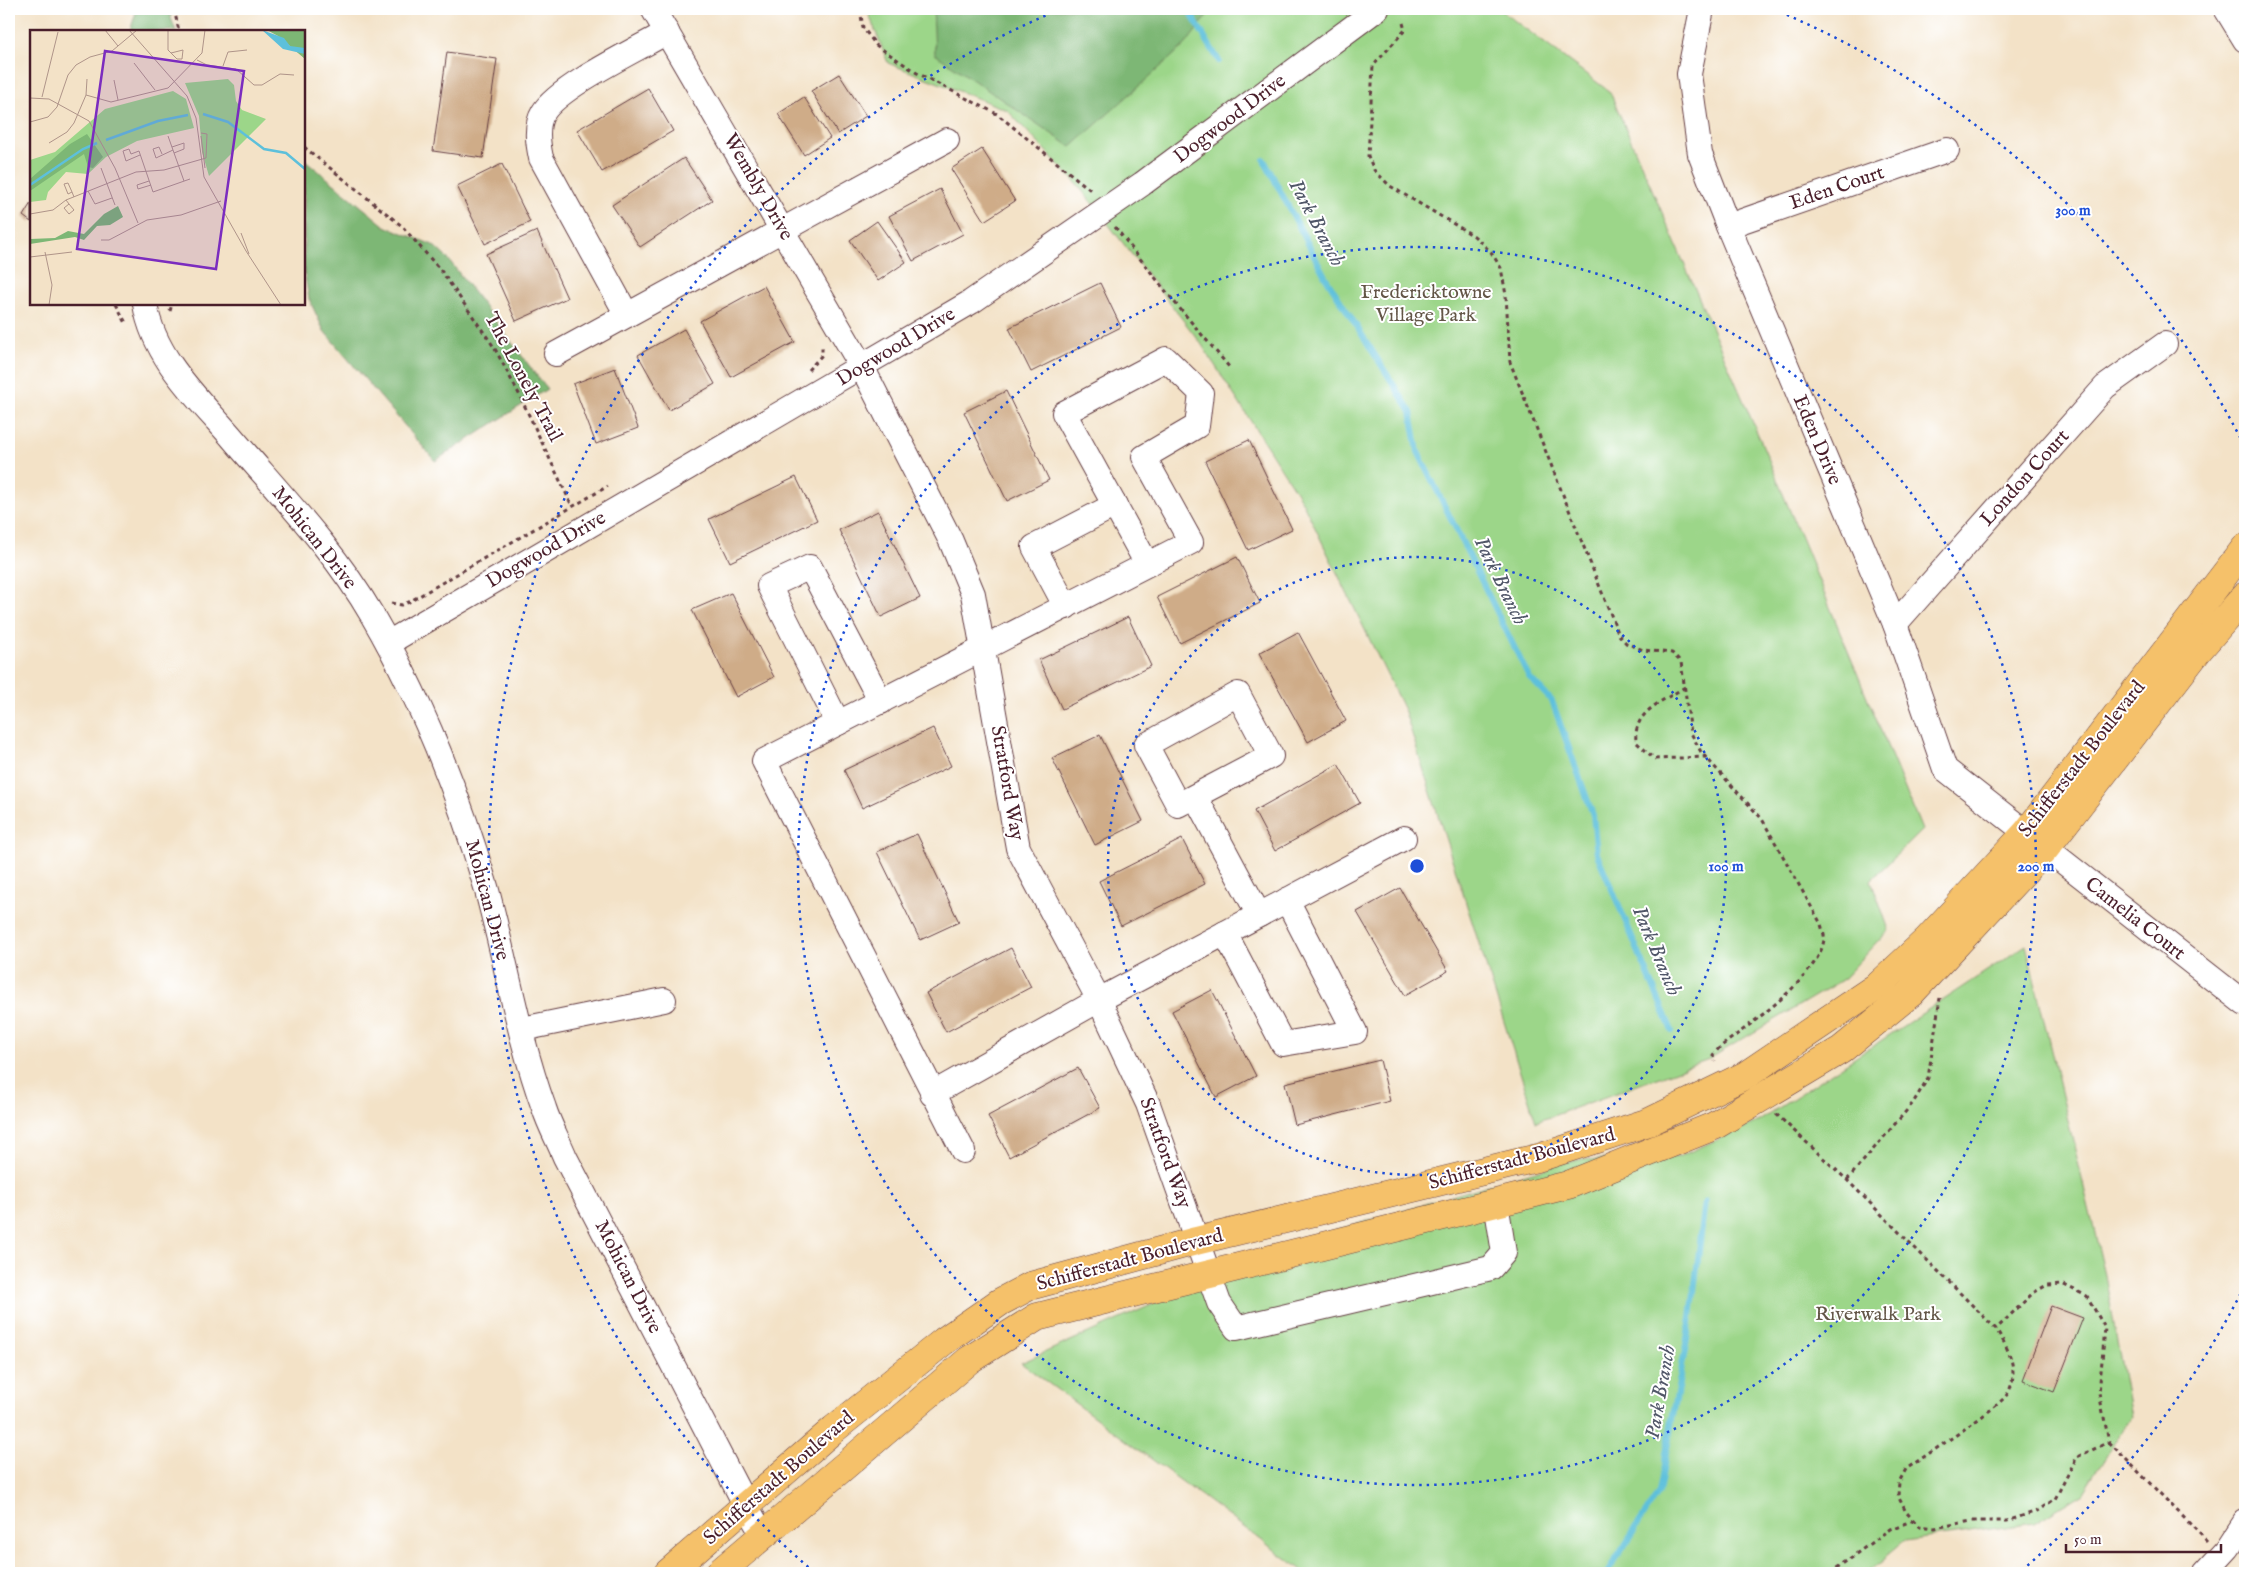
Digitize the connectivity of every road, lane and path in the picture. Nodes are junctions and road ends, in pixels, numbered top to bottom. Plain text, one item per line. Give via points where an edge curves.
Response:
1 (174, 9) edge
2 (654, 9) edge
3 (860, 9) edge
4 (1377, 9) edge
5 (1702, 9) edge
6 (2226, 9) edge
7 (1403, 23) dead end
8 (180, 30) edge
9 (667, 32) junction
10 (2245, 40) edge
11 (947, 140) dead end
12 (305, 148) edge
13 (1947, 150) dead end
14 (1105, 209) junction
15 (1728, 226) junction
16 (784, 230) junction
17 (116, 305) edge
18 (145, 305) edge
19 (172, 305) edge
20 (628, 315) junction
21 (170, 317) dead end
22 (127, 326) dead end
23 (821, 341) dead end
24 (2165, 344) dead end
25 (556, 354) dead end
26 (862, 367) junction
27 (1230, 368) dead end
28 (805, 372) dead end
29 (610, 485) dead end
30 (1115, 505) junction
31 (572, 506) junction
32 (2245, 548) edge
33 (1147, 564) junction
34 (2245, 596) edge
35 (385, 600) dead end
36 (1066, 606) junction
37 (1895, 624) junction
38 (388, 643) junction
39 (983, 650) junction
40 (1685, 687) junction
41 (881, 702) junction
42 (838, 723) junction
43 (1705, 757) junction
44 (1195, 796) junction
45 (1404, 838) dead end
46 (2036, 840) junction
47 (1287, 900) junction
48 (1259, 915) junction
49 (1225, 933) junction
50 (1941, 990) dead end
51 (664, 1000) dead end
52 (1099, 1000) junction
53 (2245, 1004) edge
54 (522, 1030) junction
55 (1715, 1061) dead end
56 (932, 1094) junction
57 (1774, 1112) dead end
58 (963, 1151) dead end
59 (1847, 1180) junction
60 (1496, 1203) junction
61 (1196, 1241) junction
62 (1210, 1275) junction
63 (1996, 1329) junction
64 (2109, 1442) junction
65 (746, 1506) junction
66 (1914, 1520) junction
67 (2245, 1522) edge
68 (763, 1536) junction
69 (2221, 1556) junction
70 (668, 1573) edge
71 (719, 1573) edge
72 (1830, 1573) edge
73 (2204, 1573) edge

1 - 8 path
2 - 9 street, Wembly Drive
3 - 14 path via 862,28 876,45 917,73 997,114 1091,190
4 - 14 street, Dogwood Drive
5 - 15 street, Eden Drive via 1689,74 1700,154
6 - 10 street
7 - 40 path via 1405,30 1373,66 1368,156 1374,170 1390,186 1474,236 1491,252 1500,268 1509,316 1510,362 1619,635 1626,643 1643,650 1672,653 1682,662
9 - 16 street, Wembly Drive
9 - 20 street via 557,95 542,114 537,138 541,158
11 - 16 street
12 - 31 path, The Lonely Trail via 402,226 447,279 494,347
13 - 15 street, Eden Court
14 - 26 street, Dogwood Drive via 971,302
14 - 27 path via 1122,238
15 - 37 street, Eden Drive
16 - 20 street
16 - 26 street, Wembly Drive
17 - 22 path
18 - 38 street, Mohican Drive via 155,340 178,375 320,542 366,605
19 - 21 path
20 - 25 street
23 - 28 path via 822,355
24 - 37 street, London Court via 2105,387
26 - 38 street, Dogwood Drive
26 - 39 street, Stratford Way via 951,541 973,594
29 - 31 path
30 - 33 street
30 - 33 street via 1064,413 1166,359 1201,393 1197,426 1144,457 1191,542
30 - 36 street via 1034,547
31 - 35 path via 409,602 402,605
32 - 46 main road, Schifferstadt Boulevard
33 - 36 street
34 - 46 main road, Schifferstadt Boulevard
36 - 39 street
37 - 46 street, Eden Drive via 1945,769
38 - 54 street, Mohican Drive via 435,738 458,798 486,889
39 - 41 street
39 - 52 street, Stratford Way via 1018,848
40 - 43 path via 1691,733
40 - 43 path via 1643,714 1635,729 1636,742 1655,759
41 - 42 street
41 - 42 street via 810,567 769,586
42 - 56 street via 764,761
43 - 55 path via 1762,819 1821,924 1824,938 1820,954 1808,972 1776,1004 1720,1047 1713,1055
44 - 44 street via 1178,805 1146,744 1238,694 1271,756
44 - 48 street
45 - 47 street
46 - 53 street, Camelia Court
46 - 60 main road, Schifferstadt Boulevard via 1911,993 1841,1050 1714,1126 1568,1185
46 - 61 main road, Schifferstadt Boulevard via 1879,985 1746,1075 1649,1122 1541,1158
47 - 48 street
47 - 49 street via 1355,1032 1283,1044
48 - 49 street
49 - 52 street
50 - 59 path via 1928,1078 1914,1103
51 - 54 street
52 - 56 street
52 - 61 street, Stratford Way via 1148,1104
54 - 65 street, Mohican Drive via 544,1108 565,1156
56 - 58 street
57 - 59 path
59 - 63 path
60 - 62 main road, Schifferstadt Boulevard
60 - 62 street, Stratford Way via 1504,1253 1491,1268 1236,1328 1219,1303
61 - 62 street, Stratford Way
61 - 65 main road, Schifferstadt Boulevard via 1030,1286 1000,1302 944,1341 834,1429
62 - 68 main road, Schifferstadt Boulevard via 1037,1317 969,1360
63 - 64 path via 2033,1293 2047,1285 2062,1284 2087,1296 2105,1328 2098,1393
63 - 66 path via 2010,1351 2013,1372 2008,1394 1906,1469 1899,1482 1898,1496
64 - 66 path via 2077,1457 2055,1499 2038,1511 2006,1521 1971,1521 1935,1528 1920,1526
64 - 69 path
65 - 68 street, Mohican Drive
65 - 70 main road, Schifferstadt Boulevard
66 - 72 path via 1890,1529
67 - 69 street
68 - 71 main road, Schifferstadt Boulevard
69 - 73 street

